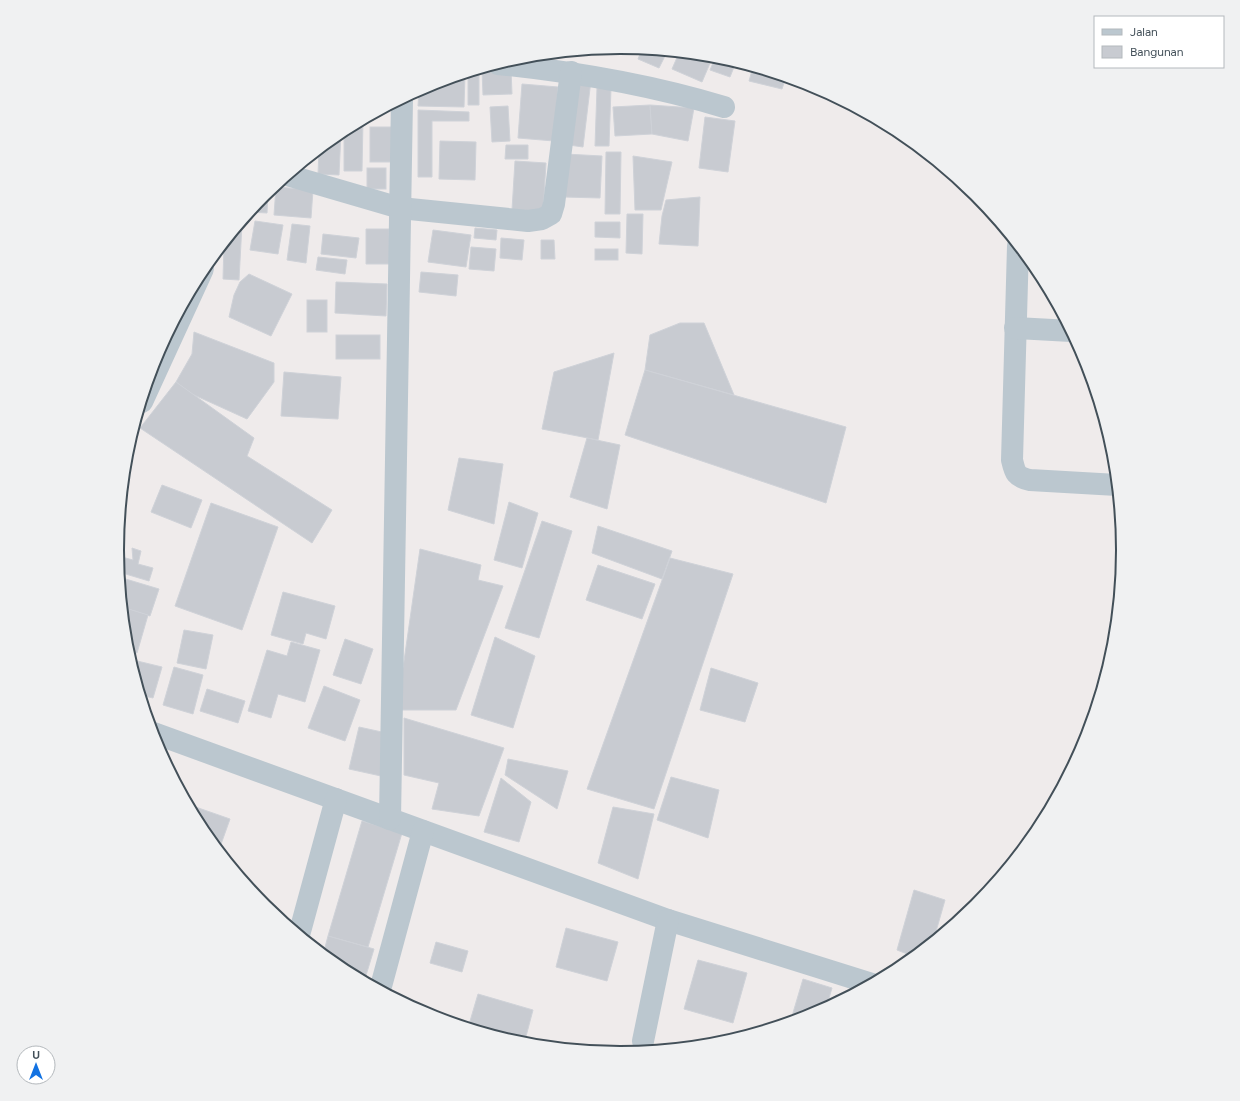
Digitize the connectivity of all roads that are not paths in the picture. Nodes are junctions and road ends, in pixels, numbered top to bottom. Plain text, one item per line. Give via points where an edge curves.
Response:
1 (515, 66) edge
2 (571, 72) junction
3 (402, 104) edge
4 (724, 107) dead end
5 (293, 177) edge
6 (400, 208) junction
7 (1018, 253) edge
8 (1015, 328) junction
9 (1065, 331) edge
10 (166, 349) edge
11 (160, 363) edge
12 (1112, 484) edge
13 (159, 735) edge
14 (336, 799) junction
15 (390, 818) junction
16 (422, 831) junction
17 (668, 920) junction
18 (300, 930) edge
19 (865, 982) edge
20 (381, 985) edge
21 (643, 1041) dead end

1 - 2 street
2 - 4 street via 678,93
2 - 6 street via 551,214 542,219 528,221
3 - 6 street
5 - 6 street
6 - 15 street
7 - 8 street
8 - 9 street
8 - 12 street via 1012,460 1015,472 1020,478 1030,480
10 - 11 street
13 - 14 street
14 - 15 street
14 - 18 street
15 - 16 street
16 - 17 street
16 - 20 street
17 - 19 street
17 - 21 street

